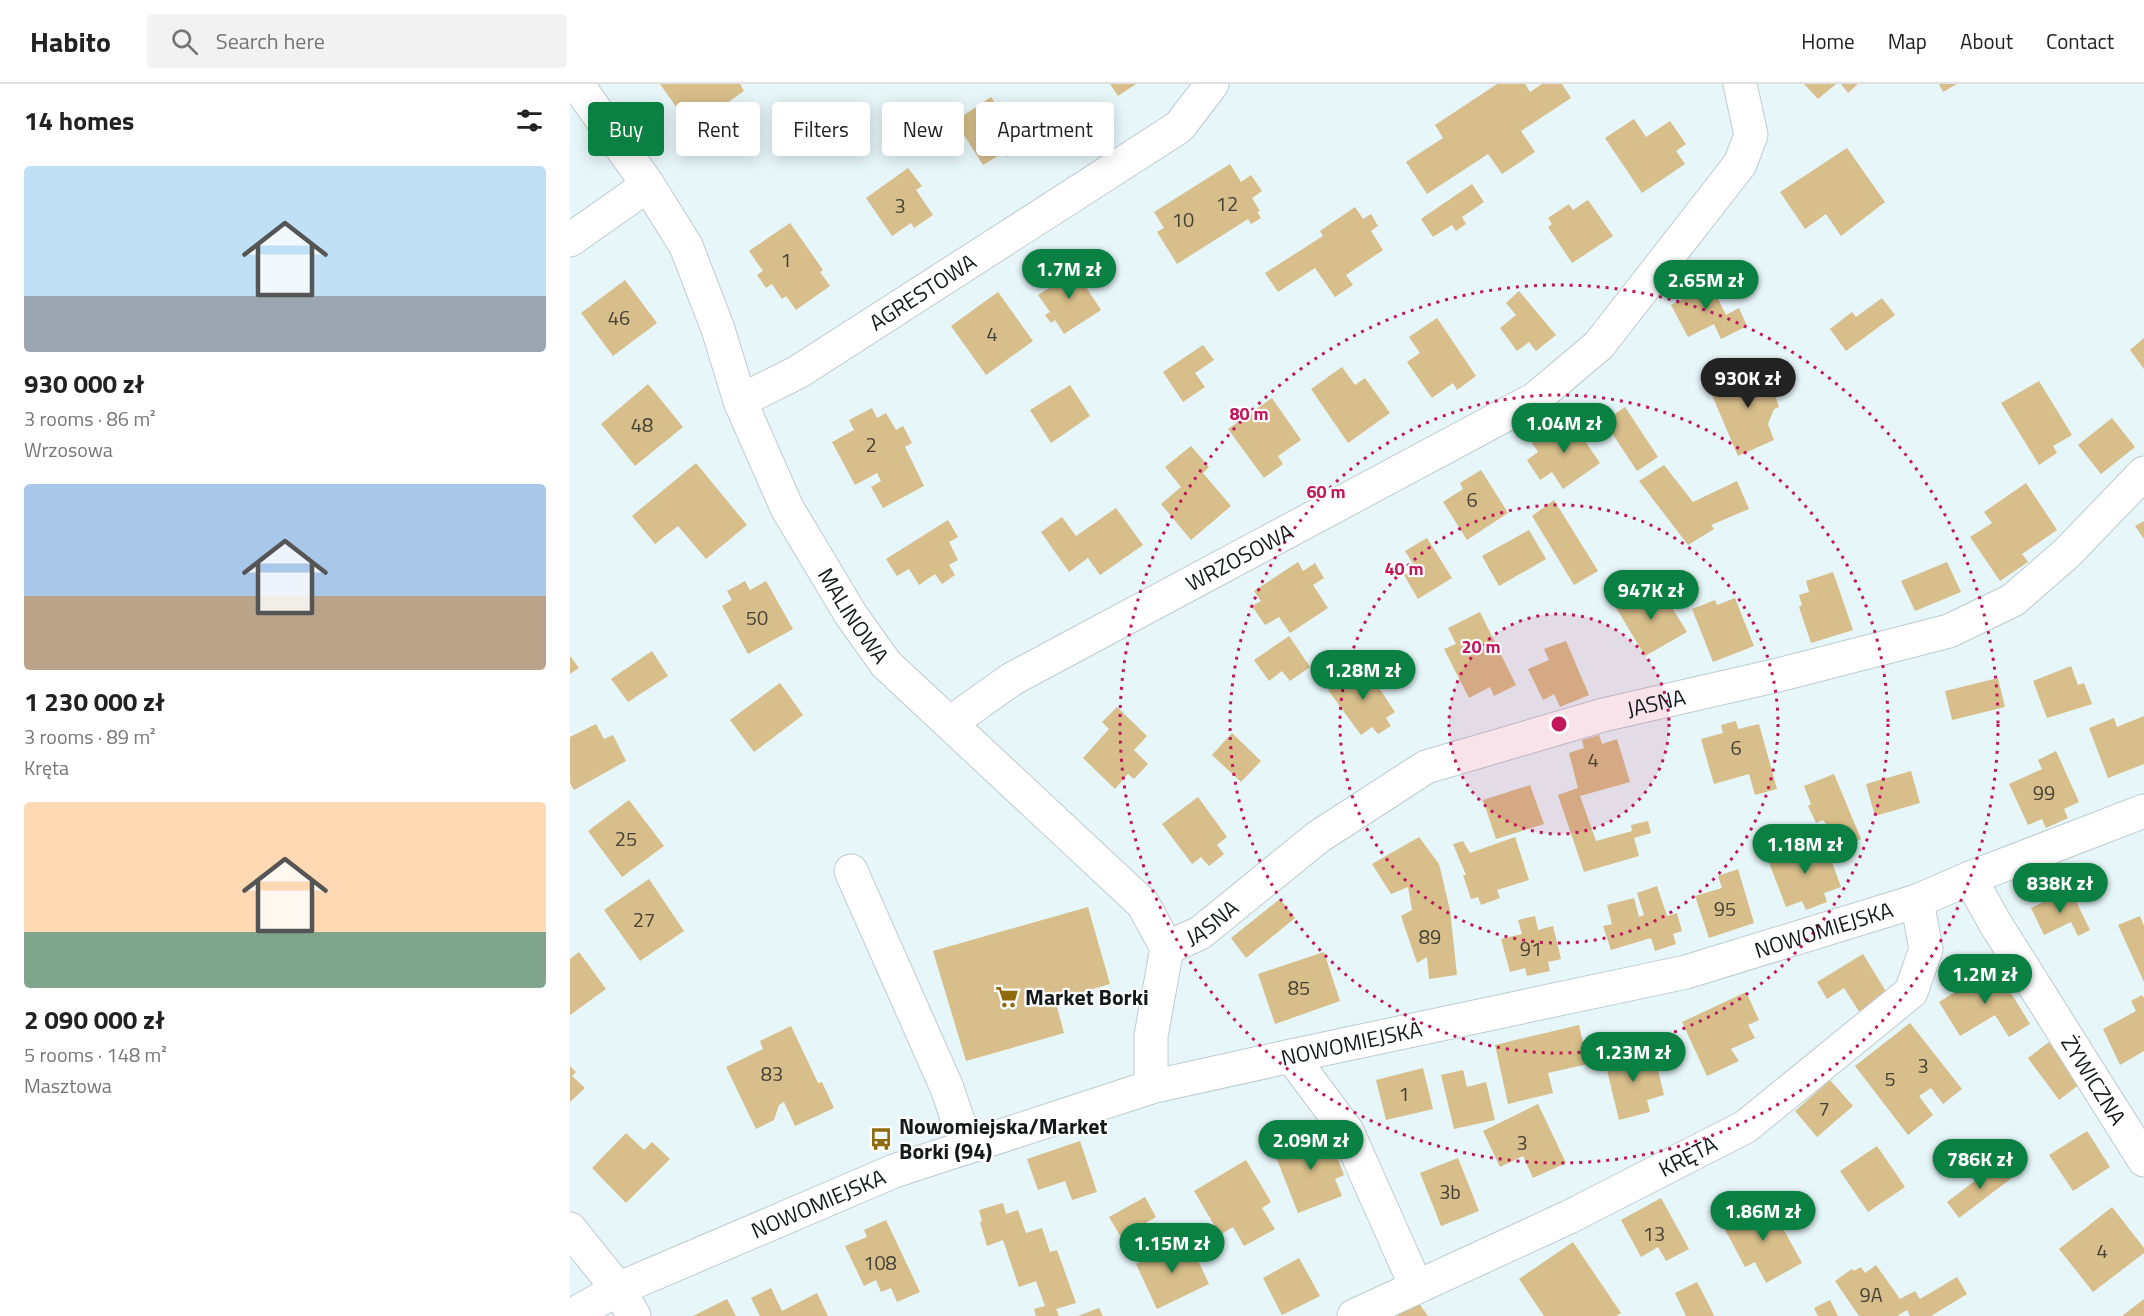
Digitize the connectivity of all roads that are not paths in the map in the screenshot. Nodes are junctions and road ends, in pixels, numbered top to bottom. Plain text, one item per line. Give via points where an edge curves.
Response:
1 (577, 84) edge
2 (1740, 84) edge
3 (1212, 85) edge
4 (648, 186) junction
5 (570, 240) edge
6 (741, 401) junction
7 (2144, 473) edge
8 (950, 723) junction
9 (2144, 811) edge
10 (851, 871) dead end
11 (1970, 878) junction
12 (1917, 902) junction
13 (1167, 948) junction
14 (1291, 1056) junction
15 (1151, 1088) junction
16 (967, 1147) junction
17 (2144, 1160) edge
18 (570, 1229) edge
19 (1416, 1286) junction
20 (626, 1302) edge
21 (572, 1316) edge
22 (1354, 1316) edge

1 - 4 street, MALINOWA
2 - 8 street, WRZOSOWA via 1751,135 1740,164 1599,345 1535,399 1012,679
3 - 6 street, AGRESTOWA via 1179,127 798,372
4 - 5 street
4 - 6 street, MALINOWA via 686,246
6 - 8 street, MALINOWA via 787,508 851,615 885,664
7 - 13 street, JASNA via 2067,553 2013,600 1949,631 1604,715 1426,767 1318,837 1200,933
8 - 13 street, MALINOWA via 1143,904
9 - 11 street, NOWOMIEJSKA
10 - 16 street via 947,1088
11 - 12 street, NOWOMIEJSKA
11 - 17 street, ŻYWICZNA
12 - 14 street, NOWOMIEJSKA via 1686,972
12 - 19 street, KRĘTA via 1926,949 1911,992 1745,1127 1569,1217
13 - 15 street via 1151,1036
14 - 15 street, NOWOMIEJSKA
14 - 19 street via 1347,1131
15 - 16 street, NOWOMIEJSKA
16 - 20 street, NOWOMIEJSKA via 894,1171
18 - 20 street
19 - 22 street, KRĘTA
20 - 21 street, NOWOMIEJSKA

